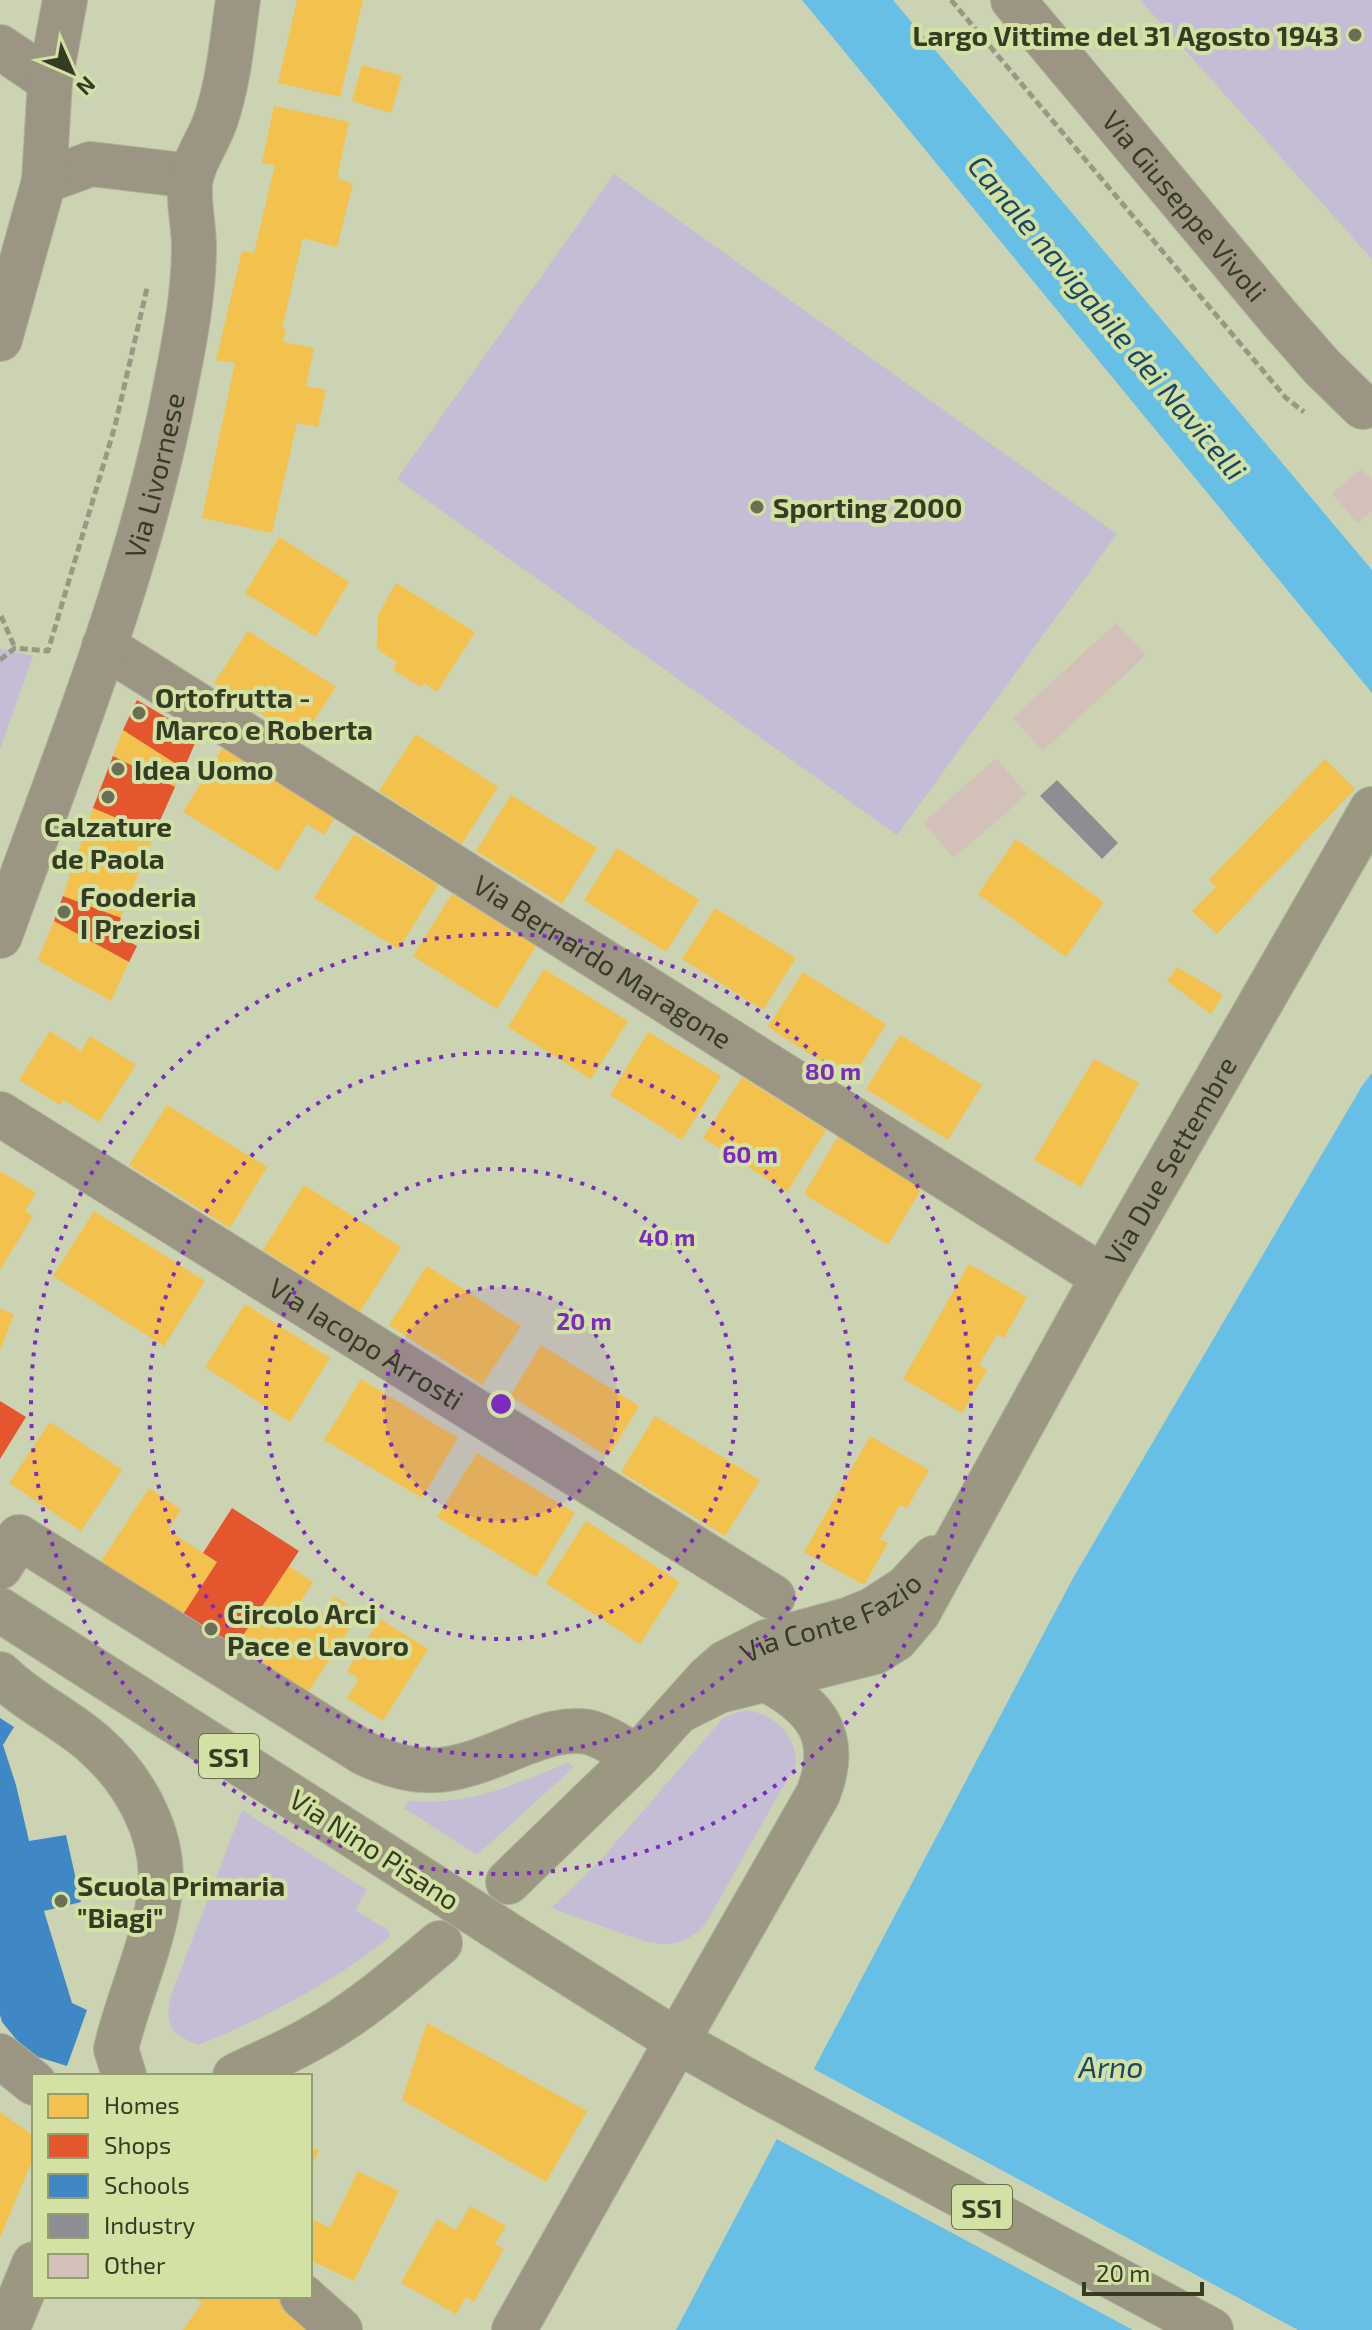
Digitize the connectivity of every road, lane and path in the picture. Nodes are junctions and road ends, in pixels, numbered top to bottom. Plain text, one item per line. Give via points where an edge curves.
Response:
1 (65, 0) edge
2 (238, 0) edge
3 (1013, 0) edge
4 (0, 47) edge
5 (50, 81) junction
6 (191, 176) junction
7 (44, 181) junction
8 (149, 279) dead end
9 (0, 339) edge
10 (1369, 413) edge
11 (1, 616) edge
12 (104, 646) junction
13 (15, 648) junction
14 (0, 660) edge
15 (1372, 809) edge
16 (0, 936) edge
17 (0, 1114) edge
18 (1103, 1277) junction
19 (972, 1513) junction
20 (0, 1567) edge
21 (773, 1597) dead end
22 (0, 1610) edge
23 (0, 1674) edge
24 (765, 1679) junction
25 (681, 1710) junction
26 (637, 1757) junction
27 (508, 1882) dead end
28 (440, 1943) dead end
29 (677, 2041) junction
30 (0, 2056) edge
31 (132, 2074) edge
32 (239, 2074) edge
33 (32, 2081) edge
34 (32, 2269) edge
35 (304, 2298) edge
36 (7, 2330) edge
37 (340, 2330) edge
38 (514, 2330) edge
39 (1211, 2330) edge

1 - 5 street
2 - 6 street, Via Livornese via 216,122
3 - 10 street, Via Giuseppe Vivoli via 1296,338
4 - 5 street
5 - 7 street
6 - 7 street via 91,164
6 - 12 street, Via Livornese via 192,286 176,384 152,493
7 - 9 street
8 - 13 path via 115,426 48,651
11 - 13 path
12 - 16 street, Via Livornese
12 - 18 street, Via Bernardo Maragone
13 - 14 path
15 - 18 main road, Via Due Settembre
17 - 21 street, Via Iacopo Arrosti
18 - 19 main road, Via Due Settembre
19 - 24 main road, Via Conte Fazio via 918,1613 896,1639 875,1652
19 - 25 main road, Via Conte Fazio via 921,1573 889,1600 847,1620 750,1648 708,1678
20 - 26 street via 19,1537 364,1753 393,1766 444,1770 540,1737 574,1731 590,1733
22 - 29 main road, Via Nino Pisano / SS1, bridge
23 - 31 main road via 96,1745 125,1778 150,1823 159,1856 160,1891 116,2049
24 - 25 main road, Via Conte Fazio via 719,1691
24 - 29 main road via 808,1707 822,1735 826,1770 818,1794
25 - 26 main road, Via Conte Fazio
26 - 27 main road, Via Conte Fazio
28 - 32 main road via 337,2023
29 - 38 street
29 - 39 main road, Via Nino Pisano / SS1
30 - 33 street
34 - 36 main road
35 - 37 street

